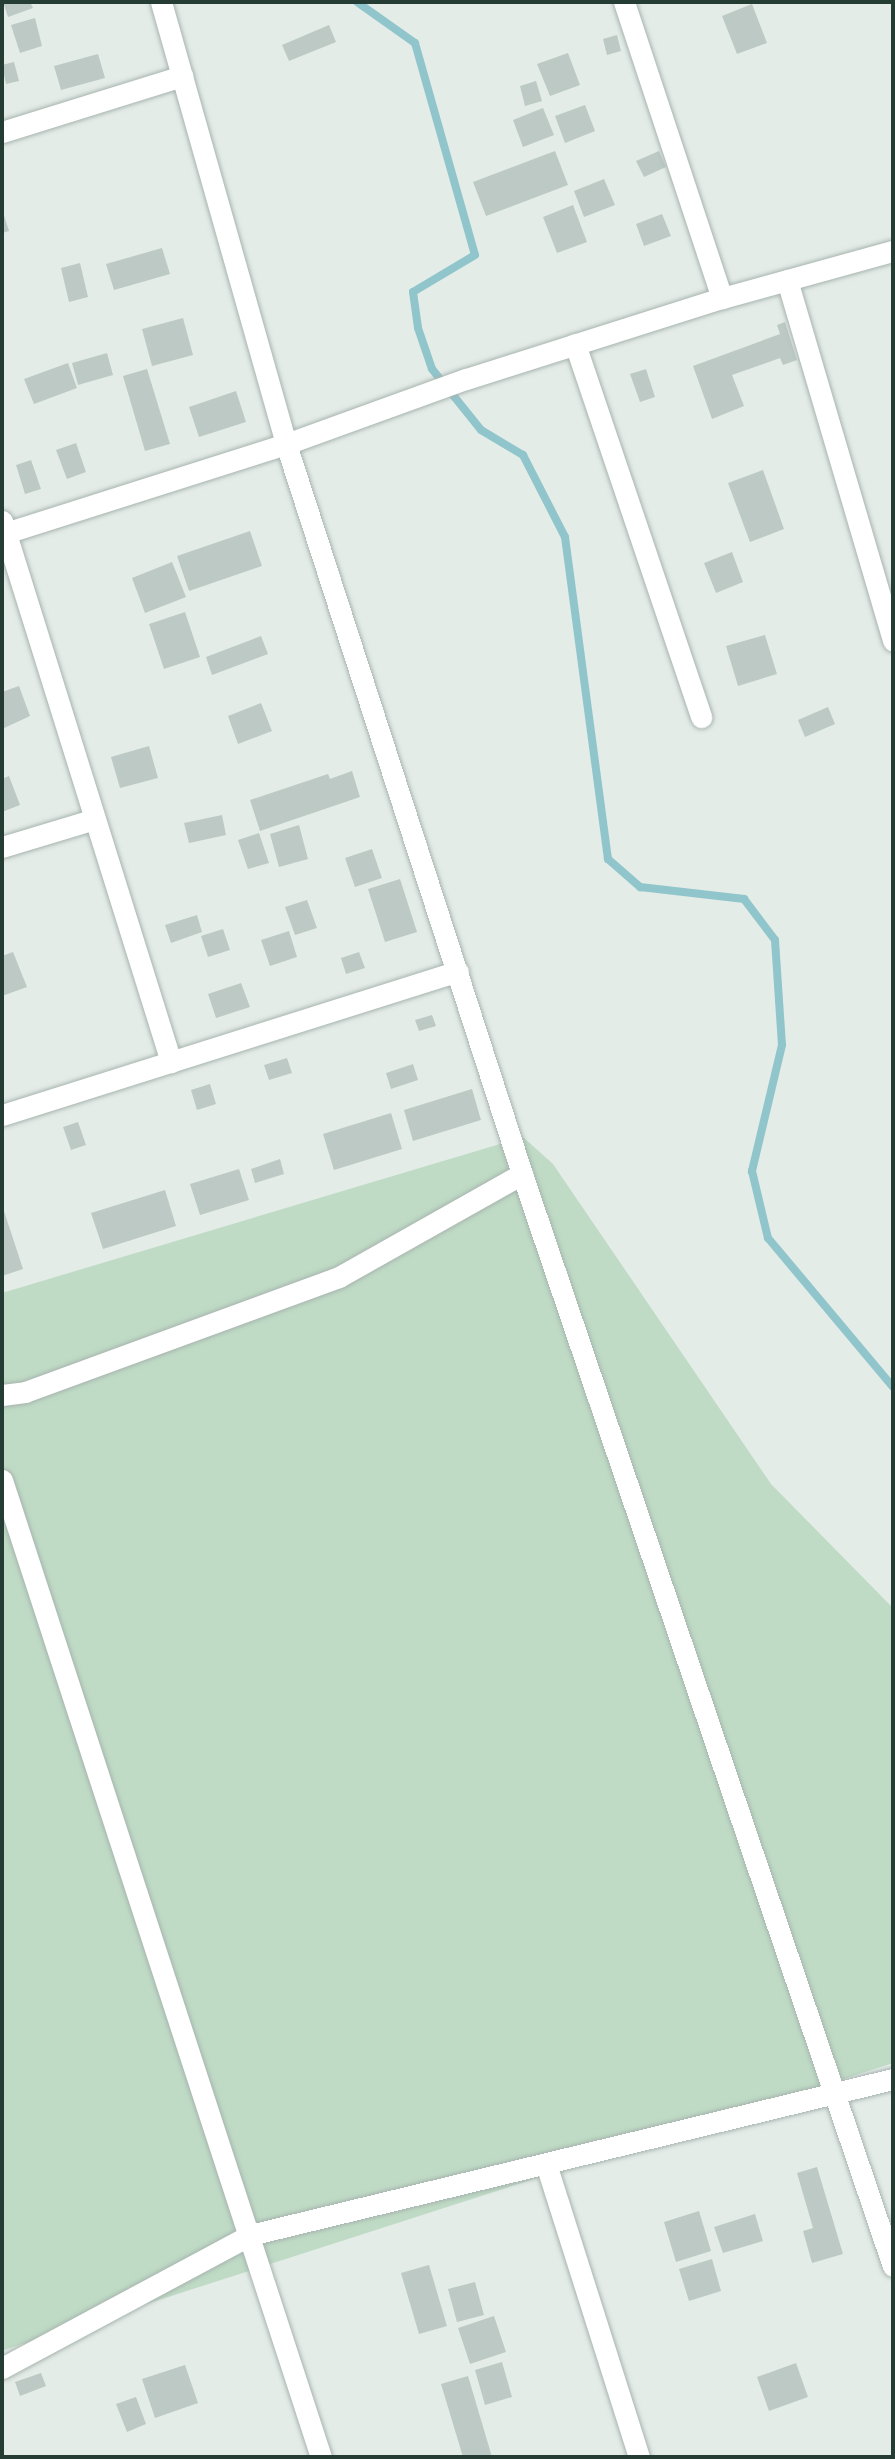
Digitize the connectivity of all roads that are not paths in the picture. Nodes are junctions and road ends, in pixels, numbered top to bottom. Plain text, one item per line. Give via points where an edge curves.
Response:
1 (161, 2) edge
2 (624, 2) edge
3 (182, 76) junction
4 (2, 132) edge
5 (893, 251) edge
6 (787, 280) junction
7 (722, 298) junction
8 (575, 344) junction
9 (286, 444) junction
10 (3, 529) edge
11 (893, 641) edge
12 (701, 717) dead end
13 (95, 819) junction
14 (2, 846) edge
15 (458, 971) junction
16 (171, 1062) junction
17 (2, 1115) edge
18 (522, 1174) junction
19 (2, 1395) edge
20 (2, 1480) edge
21 (893, 2079) edge
22 (838, 2094) junction
23 (546, 2164) junction
24 (250, 2235) junction
25 (893, 2266) edge
26 (2, 2368) edge
27 (320, 2457) edge
28 (639, 2457) edge

1 - 3 street
2 - 7 street
3 - 4 street
3 - 9 street
5 - 6 street
6 - 7 street
6 - 11 street
7 - 8 street
8 - 9 street
8 - 12 street
9 - 10 street
9 - 15 street
10 - 13 street
13 - 14 street
13 - 16 street
15 - 16 street
15 - 18 street
16 - 17 street
18 - 19 street via 339,1277 25,1392
18 - 22 street
20 - 24 street
21 - 22 street
22 - 23 street
22 - 25 street
23 - 24 street
23 - 28 street
24 - 26 street
24 - 27 street

